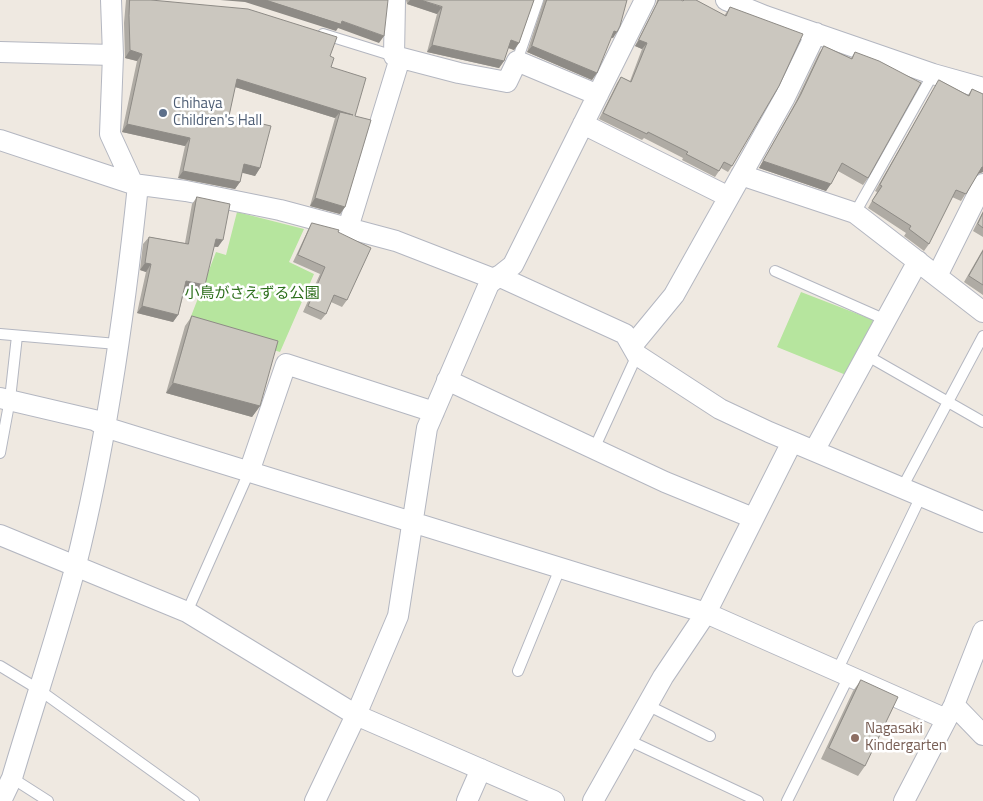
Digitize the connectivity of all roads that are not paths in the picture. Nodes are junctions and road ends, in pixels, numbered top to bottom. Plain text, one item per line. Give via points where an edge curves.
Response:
1 (111, 0) edge
2 (394, 0) edge
3 (538, 0) edge
4 (645, 0) edge
5 (726, 0) edge
6 (769, 8) edge
7 (310, 30) edge
8 (816, 33) junction
9 (0, 52) edge
10 (113, 55) junction
11 (397, 57) junction
12 (517, 61) junction
13 (933, 74) junction
14 (983, 88) edge
15 (598, 95) junction
16 (583, 124) junction
17 (0, 140) edge
18 (741, 175) junction
19 (136, 184) junction
20 (982, 188) edge
21 (729, 197) junction
22 (854, 214) junction
23 (348, 228) junction
24 (918, 262) junction
25 (775, 272) dead end
26 (937, 276) junction
27 (496, 278) junction
28 (983, 312) edge
29 (886, 320) junction
30 (0, 334) edge
31 (17, 336) junction
32 (983, 336) edge
33 (117, 344) junction
34 (634, 351) junction
35 (866, 355) junction
36 (447, 380) junction
37 (5, 399) edge
38 (948, 402) junction
39 (434, 412) junction
40 (983, 422) edge
41 (104, 426) junction
42 (792, 442) junction
43 (594, 449) junction
44 (814, 451) junction
45 (0, 453) edge
46 (249, 472) junction
47 (902, 488) junction
48 (921, 496) junction
49 (753, 518) junction
50 (413, 522) junction
51 (983, 522) edge
52 (0, 535) edge
53 (76, 565) junction
54 (561, 566) junction
55 (187, 612) junction
56 (706, 612) junction
57 (983, 631) edge
58 (0, 666) edge
59 (518, 671) dead end
60 (843, 673) junction
61 (38, 689) junction
62 (647, 705) junction
63 (950, 712) junction
64 (356, 715) junction
65 (983, 735) edge
66 (710, 736) dead end
67 (628, 740) junction
68 (481, 769) junction
69 (4, 791) edge
70 (48, 801) edge
71 (194, 801) edge
72 (315, 801) edge
73 (467, 801) edge
74 (554, 801) edge
75 (593, 801) edge
76 (758, 801) edge
77 (787, 801) edge
78 (904, 801) edge

1 - 10 street
2 - 11 street
3 - 12 lane
4 - 15 street
5 - 6 street
6 - 8 street
7 - 11 lane
8 - 13 street
8 - 18 street
9 - 10 street
10 - 19 street via 110,134
11 - 12 street via 507,82
11 - 23 street
12 - 15 street
13 - 14 street
13 - 22 lane
15 - 16 street
16 - 21 street
16 - 27 street via 512,265
17 - 19 street
18 - 21 street
18 - 22 street
19 - 23 street via 271,208
19 - 33 street
20 - 26 street
21 - 34 street via 674,295
22 - 24 street
23 - 27 street via 396,241
24 - 26 street
24 - 29 street
25 - 29 lane
26 - 28 street
27 - 34 street via 625,334
27 - 36 street via 488,284
29 - 35 street
30 - 31 lane
31 - 33 lane
31 - 37 lane
32 - 38 lane
33 - 41 street
34 - 42 street via 720,409
34 - 43 lane
35 - 38 lane
35 - 44 street
36 - 39 street
36 - 43 street
37 - 41 street via 94,420
37 - 45 lane
38 - 40 lane
38 - 47 lane
39 - 46 street via 286,364
39 - 50 street via 427,428
41 - 46 street
41 - 53 street
42 - 44 street
42 - 49 street
43 - 49 street
44 - 47 street
46 - 50 street
46 - 55 lane
47 - 48 street
48 - 51 street
48 - 60 lane
49 - 56 street
50 - 54 street
50 - 64 street via 398,616
52 - 53 street
53 - 55 street
53 - 61 street
54 - 56 street
54 - 59 lane
55 - 64 street
56 - 60 street
56 - 62 street
57 - 63 street
58 - 61 lane
60 - 63 street
60 - 77 lane
61 - 69 street
61 - 71 lane
62 - 66 lane
62 - 67 street
63 - 65 street
63 - 78 street
64 - 68 street
64 - 72 street
67 - 75 street
67 - 76 lane
68 - 73 street
68 - 74 street
69 - 70 lane

